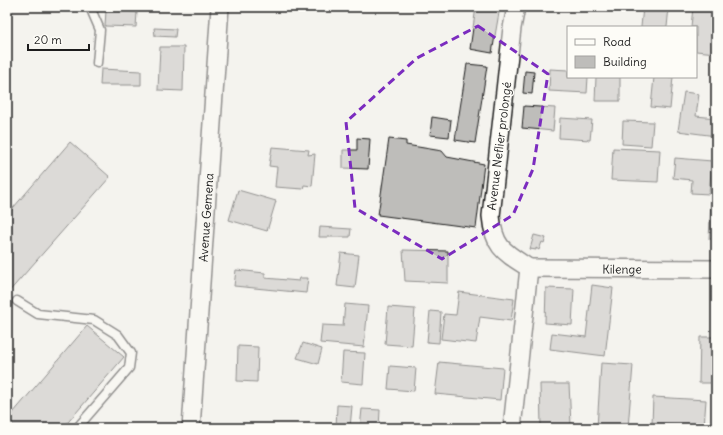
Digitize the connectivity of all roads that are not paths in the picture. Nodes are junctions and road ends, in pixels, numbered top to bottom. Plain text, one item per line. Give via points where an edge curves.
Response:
1 (90, 7) edge
2 (220, 7) edge
3 (516, 7) edge
4 (97, 64) dead end
5 (529, 268) junction
6 (716, 269) edge
7 (17, 301) dead end
8 (77, 428) edge
9 (191, 428) edge
10 (512, 428) edge

1 - 4 lane via 100,30
2 - 9 street, Avenue Gemena
3 - 5 street, Avenue Neflier prolongé via 491,216 493,234 499,246
5 - 6 street, Kilenge
5 - 10 street
7 - 8 lane via 38,314 94,320 118,335 132,354 129,368

